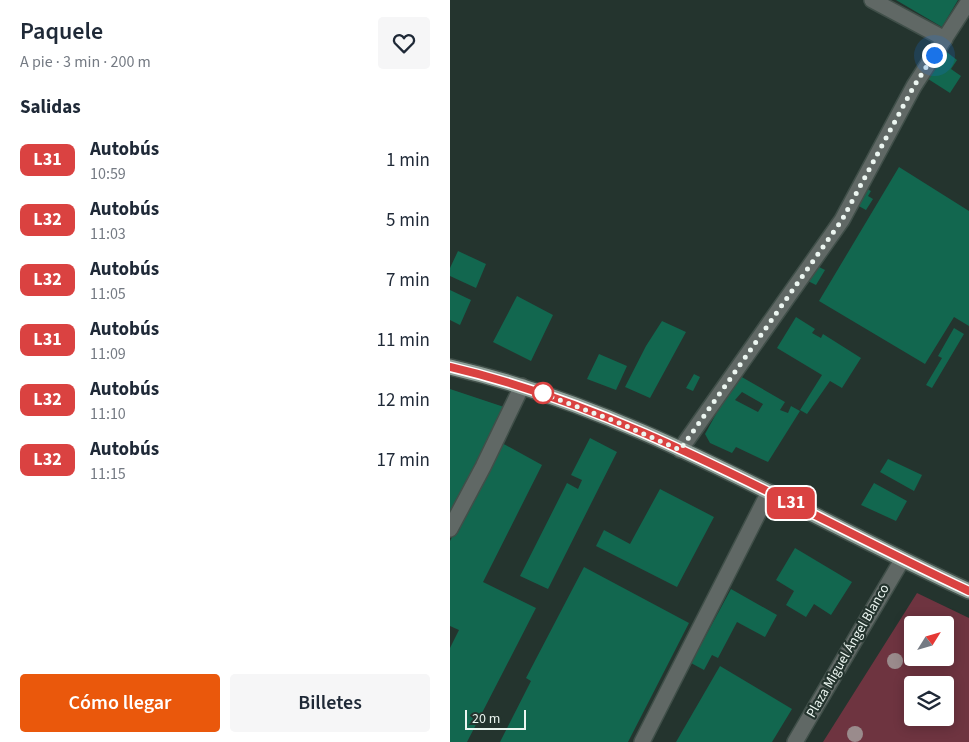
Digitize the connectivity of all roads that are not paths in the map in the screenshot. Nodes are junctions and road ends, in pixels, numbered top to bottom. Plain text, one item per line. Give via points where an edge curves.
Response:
1 (872, 0) edge
2 (969, 1) edge
3 (944, 39) junction
4 (450, 366) edge
5 (522, 386) junction
6 (680, 450) junction
7 (769, 492) junction
8 (450, 528) edge
9 (902, 560) junction
10 (969, 592) edge
11 (642, 742) edge
12 (795, 742) edge

1 - 3 street
2 - 3 street
3 - 6 street via 914,86 842,220
4 - 5 main road
5 - 6 main road
5 - 8 street
6 - 7 main road
7 - 9 main road
7 - 11 street
9 - 10 main road
9 - 12 street, Plaza Miguel Ángel Blanco

